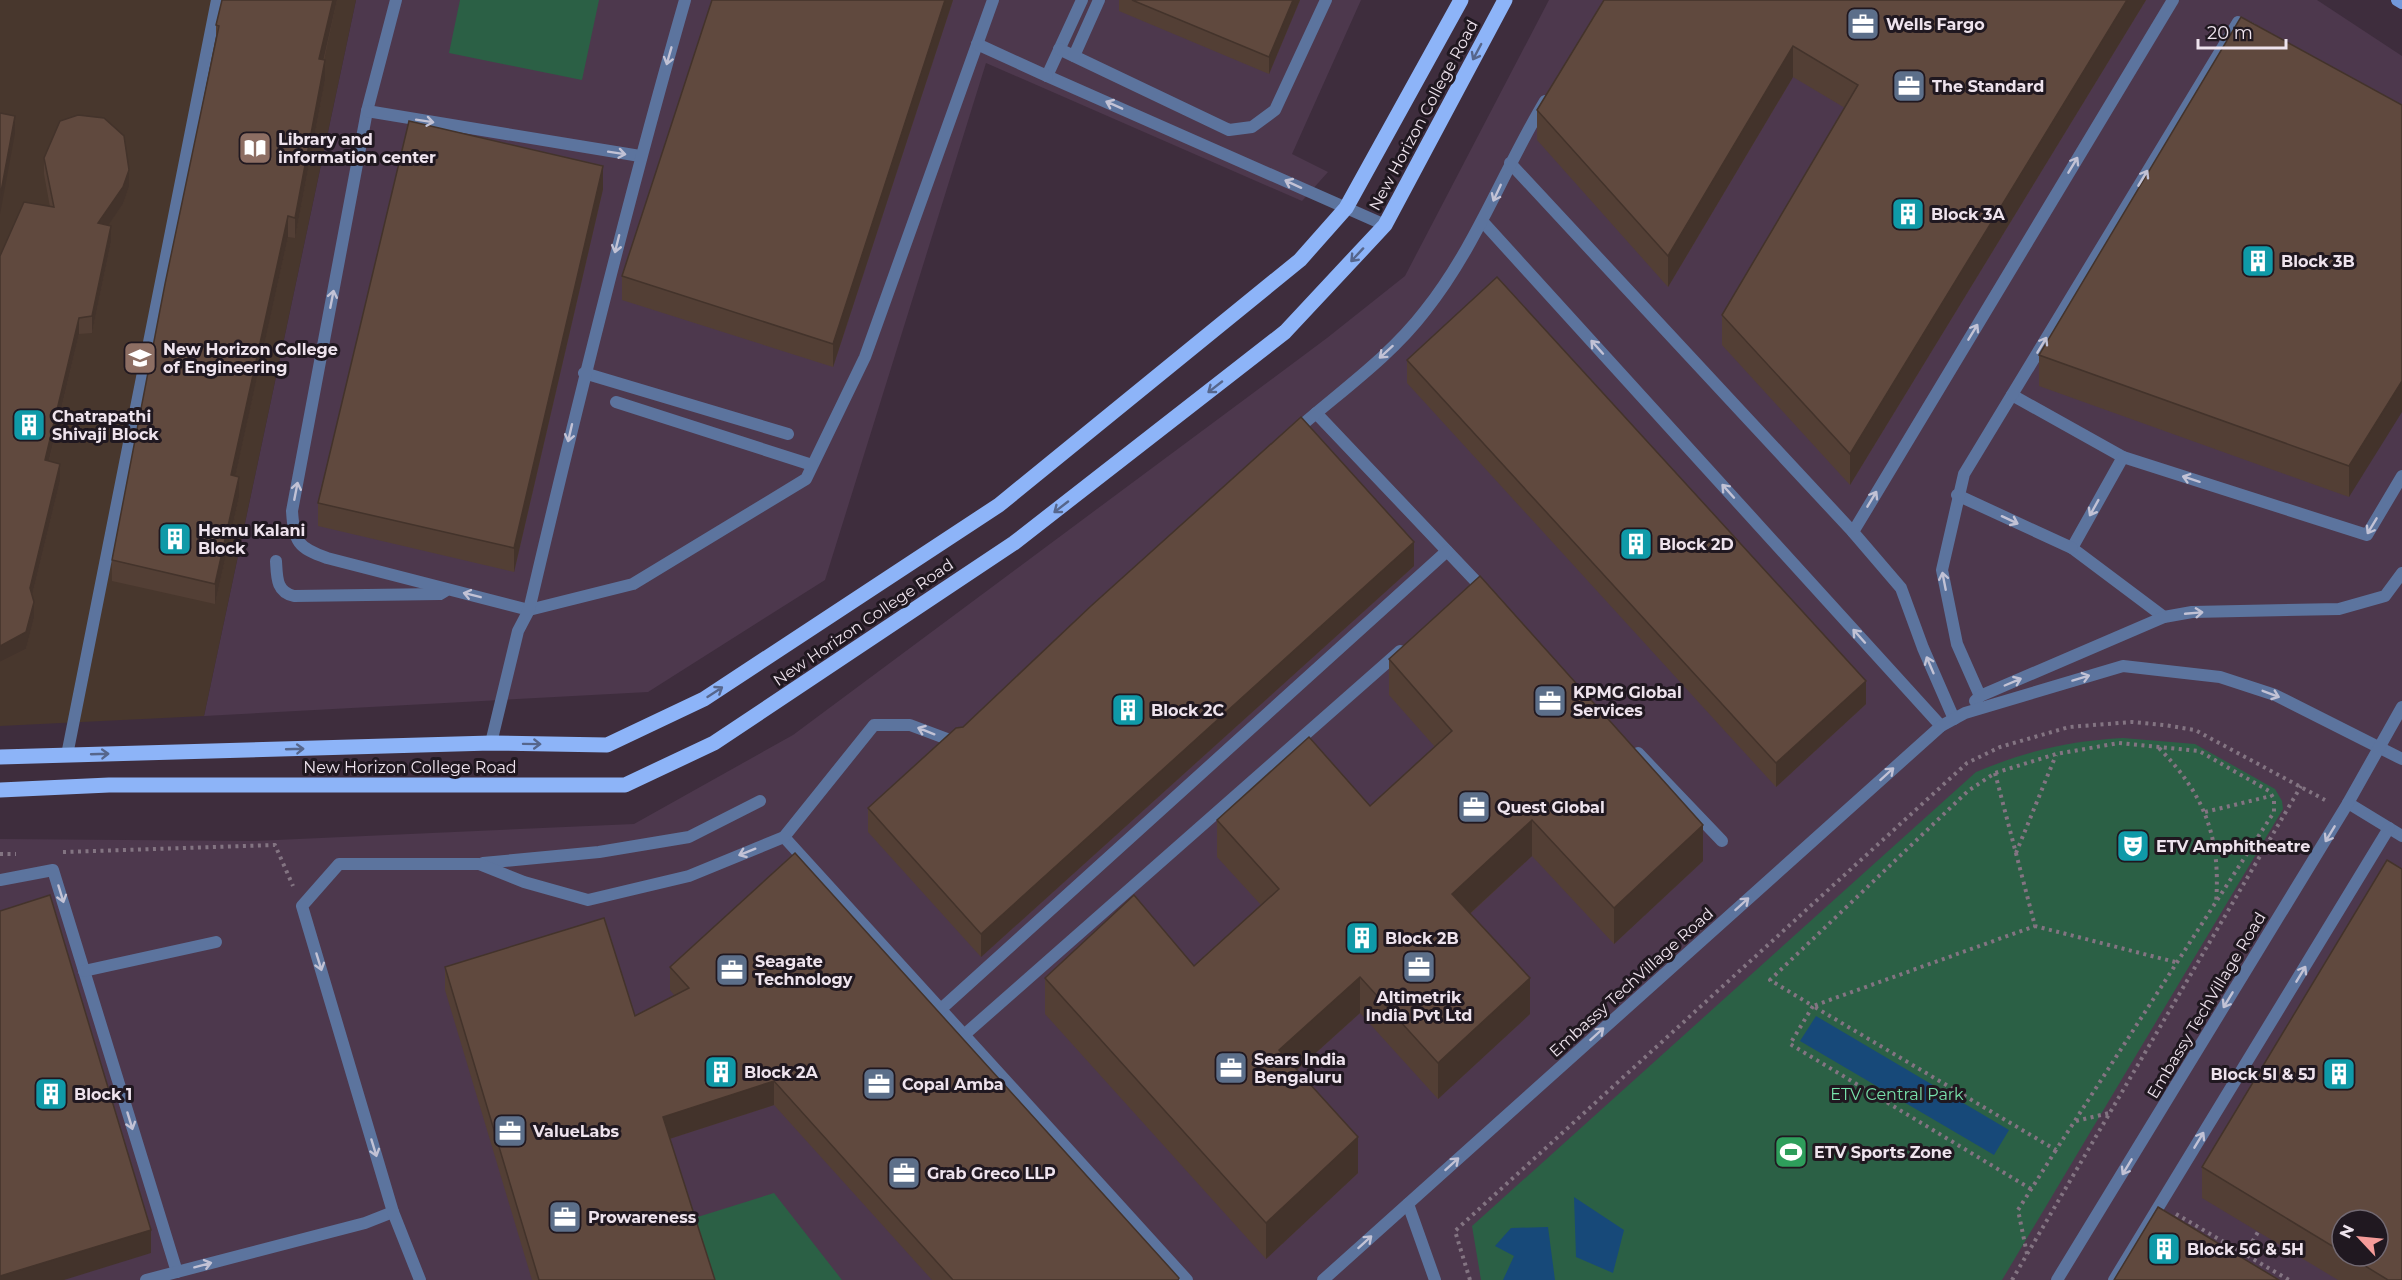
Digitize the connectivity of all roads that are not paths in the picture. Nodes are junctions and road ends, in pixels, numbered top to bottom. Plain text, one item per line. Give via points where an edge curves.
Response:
1 (218, 0) edge
2 (396, 0) edge
3 (685, 0) edge
4 (993, 0) edge
5 (1082, 0) edge
6 (1099, 0) edge
7 (1326, 0) edge
8 (1461, 0) edge
9 (1504, 0) edge
10 (2173, 0) edge
11 (2397, 0) edge
12 (2402, 3) edge
13 (2268, 38) edge
14 (977, 44) junction
15 (1059, 49) junction
16 (1074, 56) junction
17 (1047, 76) junction
18 (1552, 90) edge
19 (368, 111) junction
20 (640, 156) junction
21 (1510, 163) junction
22 (1346, 208) junction
23 (1483, 222) junction
24 (1385, 225) junction
25 (584, 373) junction
26 (2012, 395) junction
27 (616, 402) dead end
28 (1316, 413) junction
29 (788, 434) dead end
30 (1281, 445) edge
31 (2123, 457) junction
32 (812, 465) junction
33 (2402, 476) edge
34 (1957, 495) junction
35 (1853, 532) junction
36 (2072, 548) junction
37 (1447, 551) junction
38 (276, 561) dead end
39 (2402, 573) edge
40 (449, 589) junction
41 (1493, 600) edge
42 (529, 610) junction
43 (2164, 617) junction
44 (1414, 638) edge
45 (1980, 696) junction
46 (2402, 707) edge
47 (1959, 716) junction
48 (1941, 726) junction
49 (966, 736) edge
50 (491, 743) junction
51 (1632, 746) edge
52 (2379, 746) junction
53 (67, 755) junction
54 (0, 757) edge
55 (2402, 759) edge
56 (0, 790) edge
57 (760, 801) dead end
58 (2346, 807) junction
59 (2390, 828) junction
60 (2402, 836) edge
61 (784, 837) junction
62 (1722, 841) dead end
63 (479, 864) junction
64 (0, 880) edge
65 (216, 942) dead end
66 (84, 971) junction
67 (941, 1009) junction
68 (964, 1035) junction
69 (1408, 1204) junction
70 (393, 1212) junction
71 (177, 1272) junction
72 (146, 1280) edge
73 (420, 1280) edge
74 (1187, 1280) edge
75 (1323, 1280) edge
76 (1435, 1280) edge
77 (2058, 1280) edge
78 (2114, 1280) edge

1 - 53 street
2 - 19 street
3 -> 20 street
4 - 14 street
5 - 15 street
6 - 16 street
7 - 16 street via 1275,110 1252,127 1229,130
8 - 22 main road, New Horizon College Road
9 -> 24 main road, New Horizon College Road
35 -> 10 street
11 - 12 main road
26 -> 13 street via 2238,22
14 - 17 street
14 - 32 street via 865,357
15 - 16 street
15 - 17 street
22 -> 17 street
18 - 21 street
19 -> 20 street
40 -> 19 street via 306,551 294,536 292,511
20 -> 25 street
21 -> 23 street
21 - 35 street
22 - 24 street
50 -> 22 main road, New Horizon College Road via 607,745 704,699 999,505 1300,260
23 -> 28 street via 1424,313 1390,349
48 -> 23 street
24 -> 56 main road, New Horizon College Road via 1285,332 1014,543 714,742 625,785 109,785
25 - 29 street
25 -> 42 street
26 - 31 street
26 - 34 street via 1964,474
27 - 32 street
28 - 30 street
28 - 37 street
33 -> 31 street via 2367,536
31 -> 36 street
32 - 42 street via 806,479 633,584
34 -> 36 street
45 -> 34 street via 1957,644 1942,570
47 -> 35 street via 1923,648 1901,588
36 - 43 street
37 - 41 street via 1473,587
37 - 67 street
38 - 40 street via 278,586 294,596 440,594
43 -> 39 street, Embassy TechVillage Road via 2192,612 2339,609 2385,596
42 -> 40 street
42 - 50 street via 518,631
45 -> 43 street, Embassy TechVillage Road
44 - 68 street
45 - 47 street, Embassy TechVillage Road
46 - 52 street, Embassy TechVillage Road
47 - 48 street, Embassy TechVillage Road
47 -> 52 street, Embassy TechVillage Road via 2123,666 2220,676 2275,695
69 -> 48 street, Embassy TechVillage Road
49 -> 61 street via 957,744 910,725 873,725
53 -> 50 main road, New Horizon College Road
51 - 62 street
52 - 55 street
52 - 58 street, Embassy TechVillage Road
53 - 54 main road, New Horizon College Road
57 - 63 street via 689,837 599,852
58 - 59 street
58 -> 77 street, Embassy TechVillage Road
59 - 60 street
78 -> 59 street
61 -> 63 street via 690,876 588,900
61 - 67 street
63 -> 70 street via 339,864 302,906
64 -> 66 street via 53,870
65 - 66 street
66 -> 71 street
67 - 68 street
68 - 74 street
75 -> 69 street, Embassy TechVillage Road
69 - 76 street
71 -> 70 street via 365,1223
70 - 73 street
71 - 72 street

